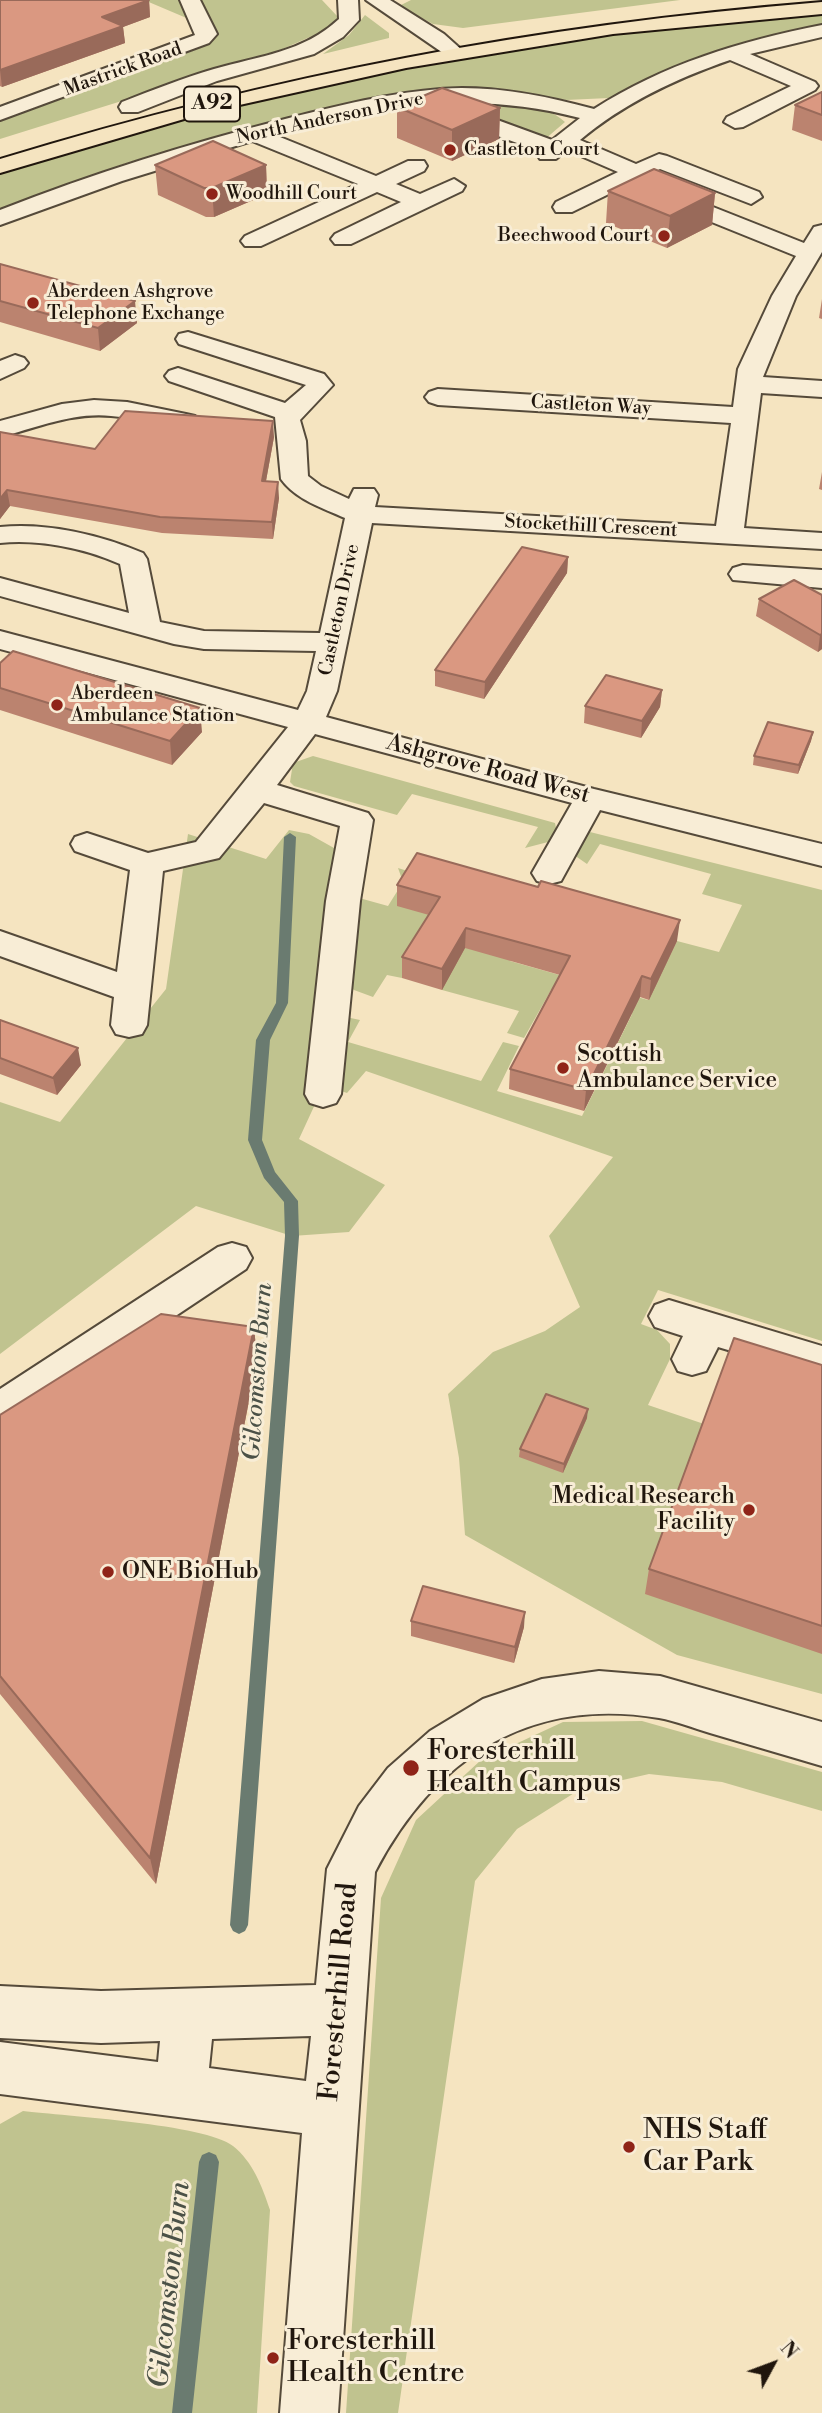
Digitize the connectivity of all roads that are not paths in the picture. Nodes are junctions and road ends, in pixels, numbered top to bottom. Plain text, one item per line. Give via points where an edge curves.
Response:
1 (190, 0) edge
2 (348, 0) edge
3 (358, 0) edge
4 (376, 0) edge
5 (739, 0) edge
6 (822, 8) edge
7 (822, 31) edge
8 (433, 47) junction
9 (730, 53) junction
10 (815, 82) edge
11 (416, 98) junction
12 (130, 107) junction
13 (0, 114) edge
14 (597, 116) junction
15 (735, 122) dead end
16 (253, 134) junction
17 (0, 145) edge
18 (556, 148) junction
19 (0, 166) edge
20 (416, 166) dead end
21 (636, 172) junction
22 (377, 184) junction
23 (454, 186) dead end
24 (657, 192) edge
25 (751, 197) dead end
26 (420, 202) junction
27 (564, 207) dead end
28 (0, 218) edge
29 (343, 239) dead end
30 (253, 241) dead end
31 (816, 243) edge
32 (188, 339) dead end
33 (178, 376) dead end
34 (749, 377) junction
35 (822, 389) edge
36 (438, 397) dead end
37 (744, 416) junction
38 (289, 421) junction
39 (209, 424) edge
40 (249, 426) edge
41 (0, 429) edge
42 (362, 505) junction
43 (0, 535) edge
44 (729, 535) junction
45 (822, 541) edge
46 (743, 574) dead end
47 (822, 579) edge
48 (0, 587) edge
49 (146, 628) junction
50 (0, 630) edge
51 (0, 640) edge
52 (334, 642) junction
53 (155, 681) junction
54 (308, 722) junction
55 (257, 790) junction
56 (591, 798) junction
57 (87, 844) dead end
58 (822, 855) edge
59 (148, 864) junction
60 (549, 873) dead end
61 (0, 943) edge
62 (133, 991) junction
63 (129, 1025) dead end
64 (323, 1094) dead end
65 (232, 1258) dead end
66 (668, 1316) dead end
67 (822, 1362) edge
68 (0, 1411) edge
69 (822, 1744) edge
70 (339, 2010) junction
71 (0, 2012) edge
72 (188, 2015) junction
73 (0, 2068) edge
74 (181, 2092) junction
75 (330, 2110) junction
76 (309, 2413) edge

1 - 13 street, Mastrick Road via 207,34 202,39
2 - 12 street, Mastrick Road via 349,20 310,49 185,85
3 - 8 street
4 - 8 street
5 - 8 main road, North Anderson Drive / A92 via 567,18
6 - 8 main road, North Anderson Drive / A92 via 673,19
7 - 9 street
8 - 12 main road, North Anderson Drive / A92 via 259,75
8 - 19 main road, North Anderson Drive / A92 via 225,100
9 - 10 street
9 - 14 street via 647,88
10 - 15 street
11 - 14 street, North Anderson Drive via 518,98
11 - 16 street, North Anderson Drive
11 - 18 street
12 - 17 main road, North Anderson Drive / A92
14 - 18 street
16 - 22 street
16 - 28 street, North Anderson Drive via 134,168
18 - 21 street
20 - 22 street
21 - 25 street via 659,161
21 - 27 street
22 - 26 street
22 - 30 street
23 - 26 street
24 - 31 street
26 - 29 street
31 - 34 street via 763,337
32 - 38 street via 315,379 320,384 317,390
33 - 38 street
34 - 35 street
34 - 37 street
36 - 37 street, Castleton Way
37 - 44 street
38 - 40 street
38 - 42 street via 295,479 311,492
39 - 41 street via 97,407 58,412
42 - 44 street, Stockethill Crescent
42 - 52 street, Castleton Drive
43 - 49 street via 26,534 115,551 132,559
44 - 45 street, Stockethill Crescent
46 - 47 street
48 - 49 street
49 - 52 street via 204,640
50 - 53 street, Ashgrove Road West
51 - 53 street, Ashgrove Road West
52 - 54 street, Castleton Drive via 322,691
53 - 54 street, Ashgrove Road West
54 - 55 street, Castleton Drive
54 - 56 street, Ashgrove Road West
55 - 59 street, Castleton Drive via 207,850
55 - 64 street via 357,820 343,901
56 - 58 street, Ashgrove Road West
56 - 60 street
57 - 59 street
59 - 62 street
61 - 62 street
62 - 63 street
65 - 68 street
66 - 67 street via 700,1343
69 - 70 street, Foresterhill Road via 660,1697 599,1692 542,1700 499,1714 447,1746 405,1784 376,1822 351,1869
70 - 72 street
70 - 75 street, Foresterhill Road
71 - 72 street
72 - 74 street
73 - 74 street
74 - 75 street
75 - 76 street, Foresterhill Road

